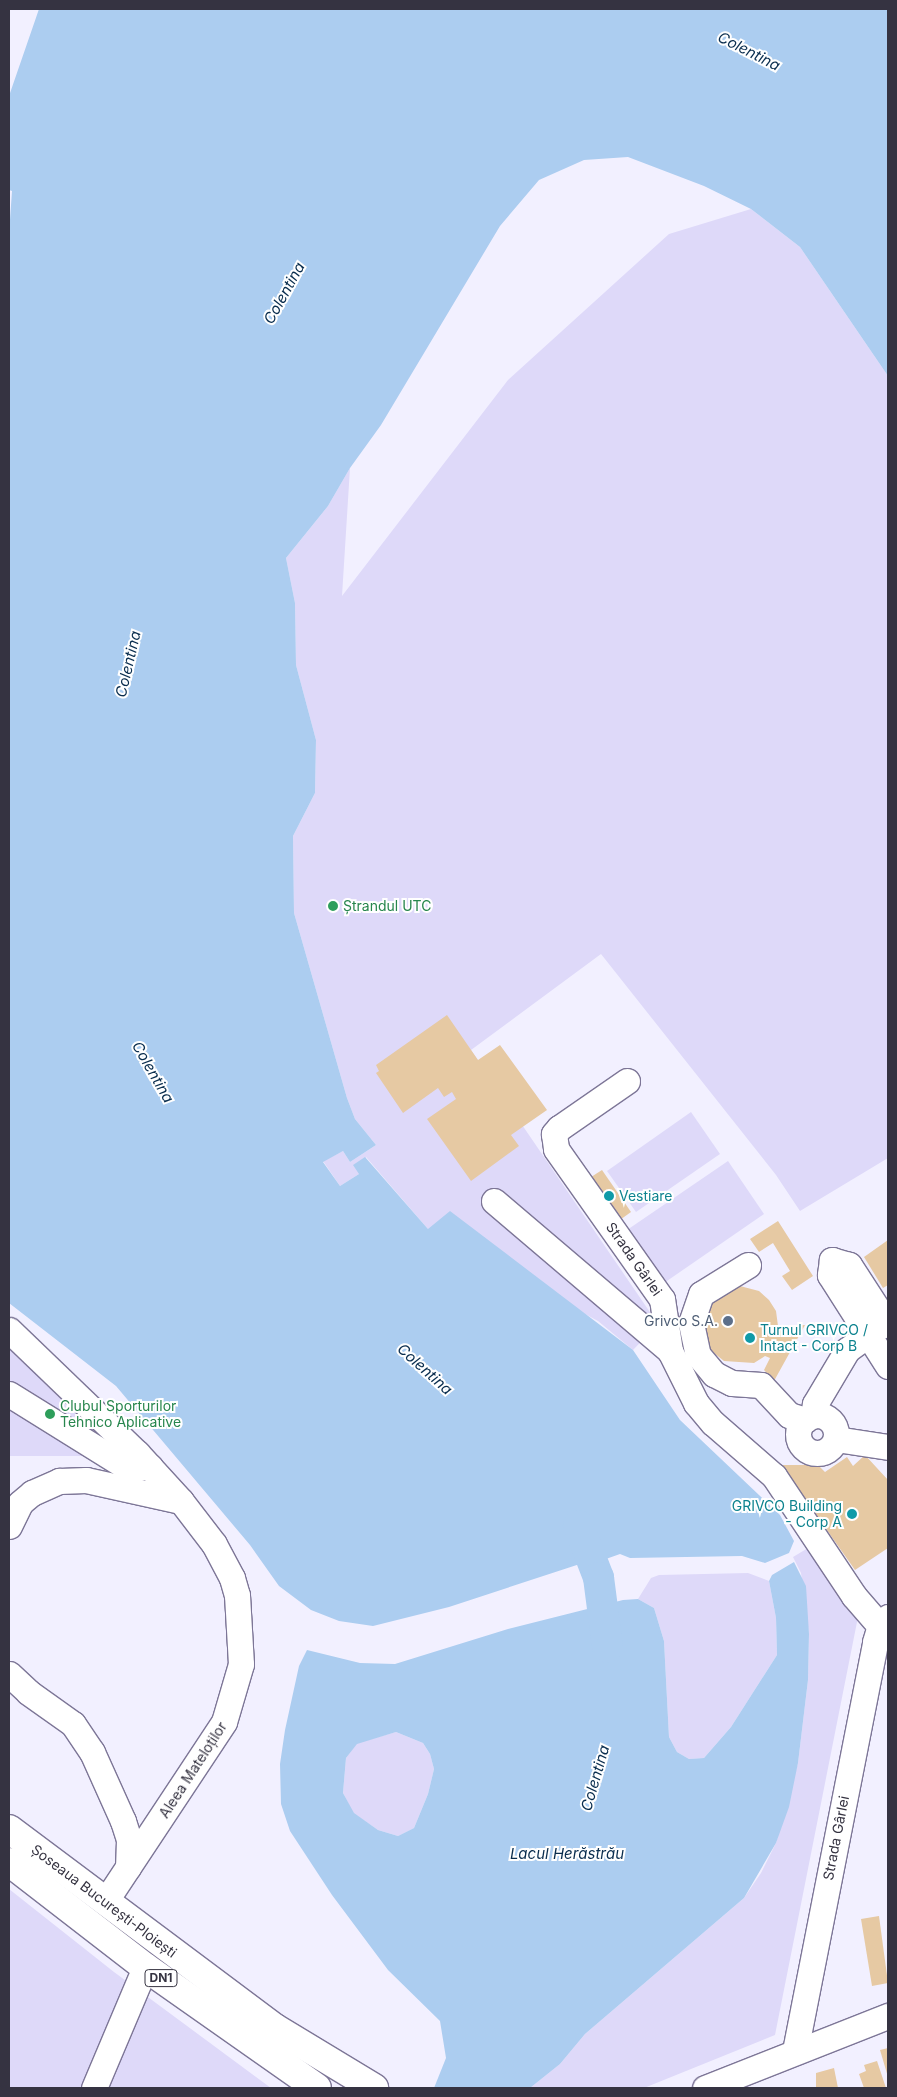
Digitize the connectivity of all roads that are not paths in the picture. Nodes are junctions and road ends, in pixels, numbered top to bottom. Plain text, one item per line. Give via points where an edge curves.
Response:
1 (627, 1081) dead end
2 (494, 1201) dead end
3 (748, 1265) dead end
4 (881, 1327) edge
5 (9, 1330) edge
6 (670, 1351) junction
7 (888, 1366) edge
8 (9, 1394) edge
9 (809, 1418) junction
10 (836, 1439) junction
11 (888, 1447) edge
12 (150, 1467) junction
13 (181, 1501) junction
14 (9, 1526) edge
15 (884, 1622) edge
16 (9, 1674) edge
17 (9, 1829) edge
18 (9, 1862) edge
19 (128, 1867) junction
20 (105, 1902) junction
21 (145, 1967) junction
22 (888, 2016) edge
23 (794, 2051) junction
24 (94, 2088) edge
25 (317, 2088) edge
26 (374, 2088) edge
27 (705, 2088) edge

1 - 6 street, Strada Gârlei via 558,1128 554,1143 662,1299
2 - 6 street
3 - 9 street via 701,1294 691,1323 698,1355 714,1374 732,1383 761,1385 789,1415
4 - 7 street
4 - 9 street via 847,1350
5 - 12 street, Aleea Mateloților
6 - 15 street, Strada Gârlei via 696,1402 713,1423 774,1476 854,1596
8 - 12 street via 128,1468
9 - 10 street via 831,1421
9 - 10 street via 798,1436 808,1450 824,1452
10 - 11 street
12 - 13 street, Aleea Mateloților
13 - 14 street via 86,1480 59,1481 32,1493 20,1503
13 - 19 street, Aleea Mateloților via 214,1544 232,1578 240,1618 241,1664 224,1722
15 - 23 street, Strada Gârlei
16 - 19 street via 73,1724 87,1744 123,1821 129,1840
17 - 20 main road, Șoseaua București-Ploiești / DN1
18 - 21 main road, Șoseaua București-Ploiești / DN1
19 - 20 street, Aleea Mateloților
20 - 26 main road, Șoseaua București-Ploiești / DN1 via 300,2046
21 - 24 street
21 - 25 main road, Șoseaua București-Ploiești / DN1
22 - 23 street
23 - 27 street

